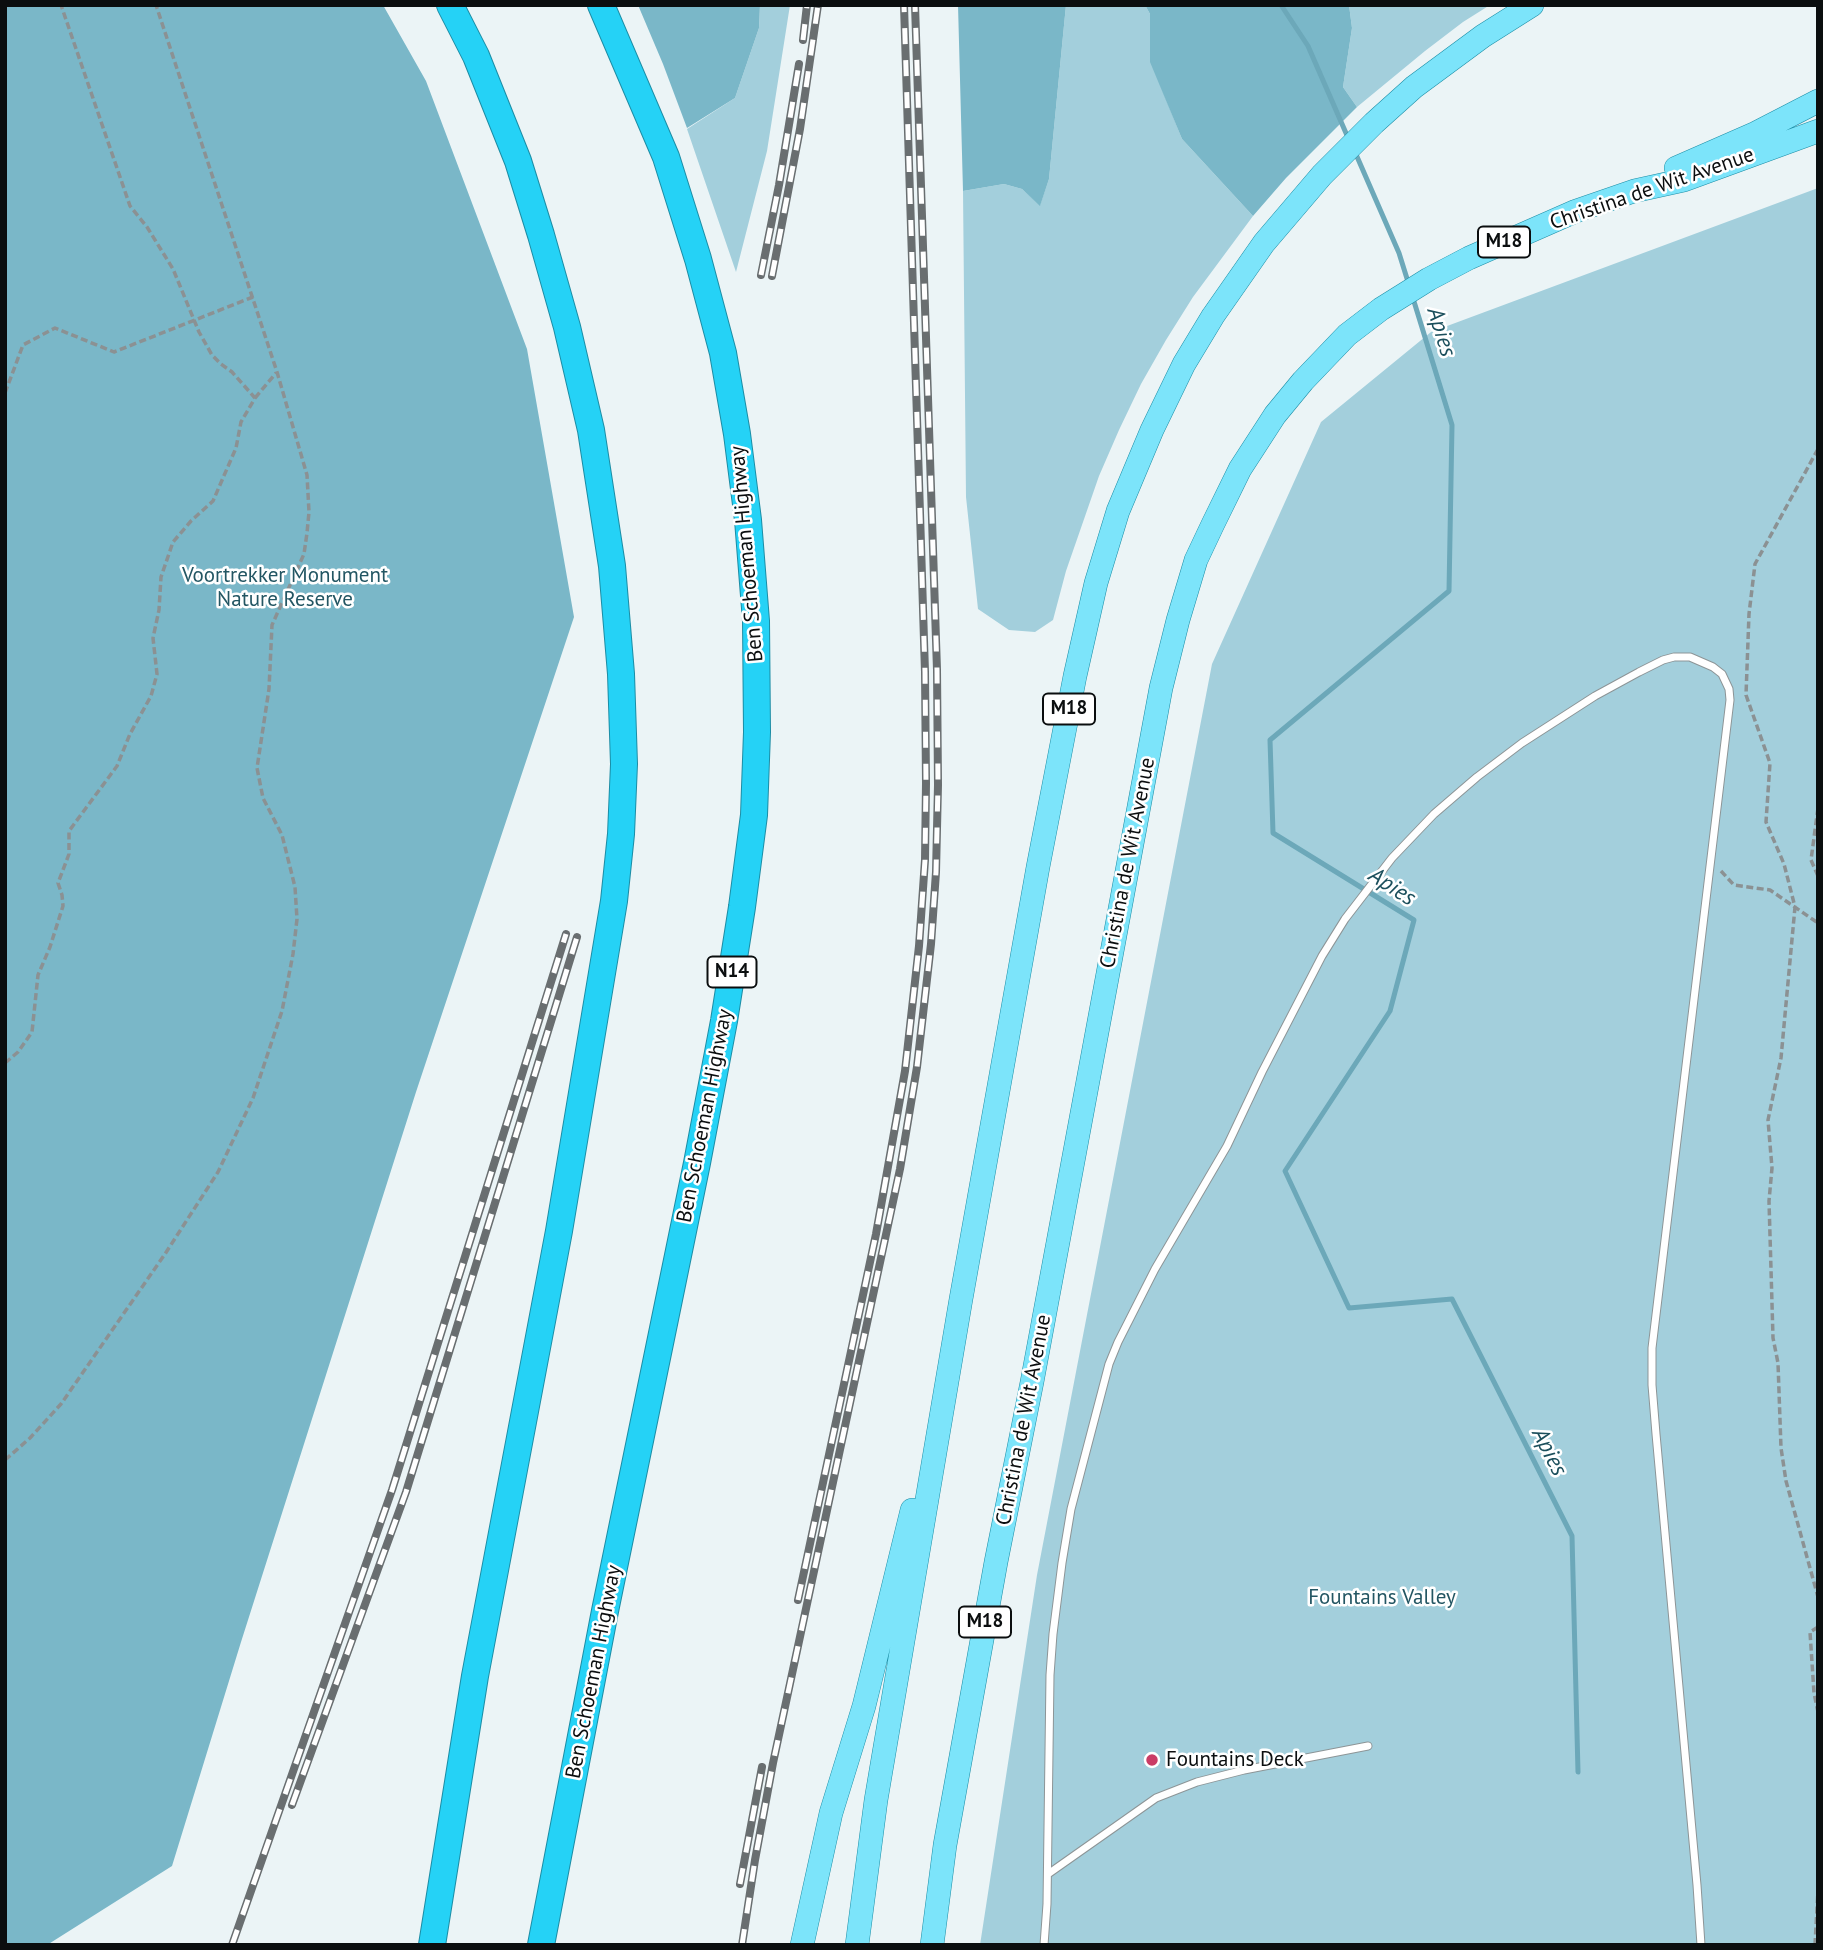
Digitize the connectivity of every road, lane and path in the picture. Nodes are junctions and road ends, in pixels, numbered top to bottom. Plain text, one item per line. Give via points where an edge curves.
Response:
1 (61, 5) edge
2 (156, 5) edge
3 (450, 5) edge
4 (601, 5) edge
5 (1532, 5) edge
6 (1818, 101) edge
7 (1818, 131) edge
8 (1634, 191) junction
9 (253, 297) junction
10 (195, 320) junction
11 (277, 372) junction
12 (5, 393) edge
13 (255, 398) junction
14 (1818, 449) edge
15 (1818, 808) edge
16 (1711, 861) junction
17 (1818, 876) edge
18 (1795, 907) junction
19 (1818, 923) edge
20 (5, 1063) edge
21 (961, 1299) junction
22 (5, 1460) edge
23 (1818, 1597) edge
24 (1818, 1627) edge
25 (1818, 1712) edge
26 (1368, 1746) dead end
27 (1048, 1874) junction
28 (1818, 1890) edge
29 (432, 1945) edge
30 (541, 1945) edge
31 (802, 1945) edge
32 (857, 1945) edge
33 (932, 1945) edge
34 (1044, 1945) edge
35 (1701, 1945) edge
36 (1815, 1945) edge

1 - 10 path via 130,206 173,269
2 - 9 path
3 - 29 highway via 518,161 591,430 612,566 624,764 608,939 559,1231 475,1676
4 - 30 highway, Ben Schoeman Highway / N14 via 666,158 723,353 748,520 756,621 754,815 724,1021
5 - 21 main road, M18 via 1414,88 1322,175 1264,243 1213,316 1157,419 1118,511 1075,676
6 - 8 main road
7 - 8 main road, Christina de Wit Avenue via 1684,180
8 - 33 main road, Christina de Wit Avenue / M18 via 1469,258 1381,309 1347,335 1275,415 1240,469 1196,560 1161,688 1136,819 996,1562 945,1845
9 - 10 path
9 - 11 path
10 - 12 path via 114,352 55,328 23,345
10 - 13 path via 212,355
11 - 13 path
11 - 22 path via 307,475 309,512 304,554 272,625 257,768 295,887 297,919 282,1012 253,1098 218,1172 67,1395
13 - 20 path via 241,422 236,448 213,501 173,542 161,577 153,638 157,674 151,696 117,766 69,831 69,854 58,883 63,906 38,975 32,1032
14 - 18 path via 1755,564 1749,614 1746,695 1770,763 1766,822
15 - 17 path via 1811,860
16 - 18 path via 1734,885 1770,890
16 - 27 lane via 1729,689 1713,667 1690,657 1674,657 1595,696 1477,777 1400,849 1345,919 1296,1005 1227,1146 1155,1269 1109,1364 1071,1509 1053,1634
16 - 35 lane via 1652,1348
18 - 19 path
18 - 23 path via 1781,1058 1768,1120 1773,1338 1786,1481
21 - 31 main road
21 - 32 main road, M18 via 876,1800
24 - 25 path via 1810,1632
26 - 27 lane via 1244,1770 1156,1798
27 - 34 lane
28 - 36 path

